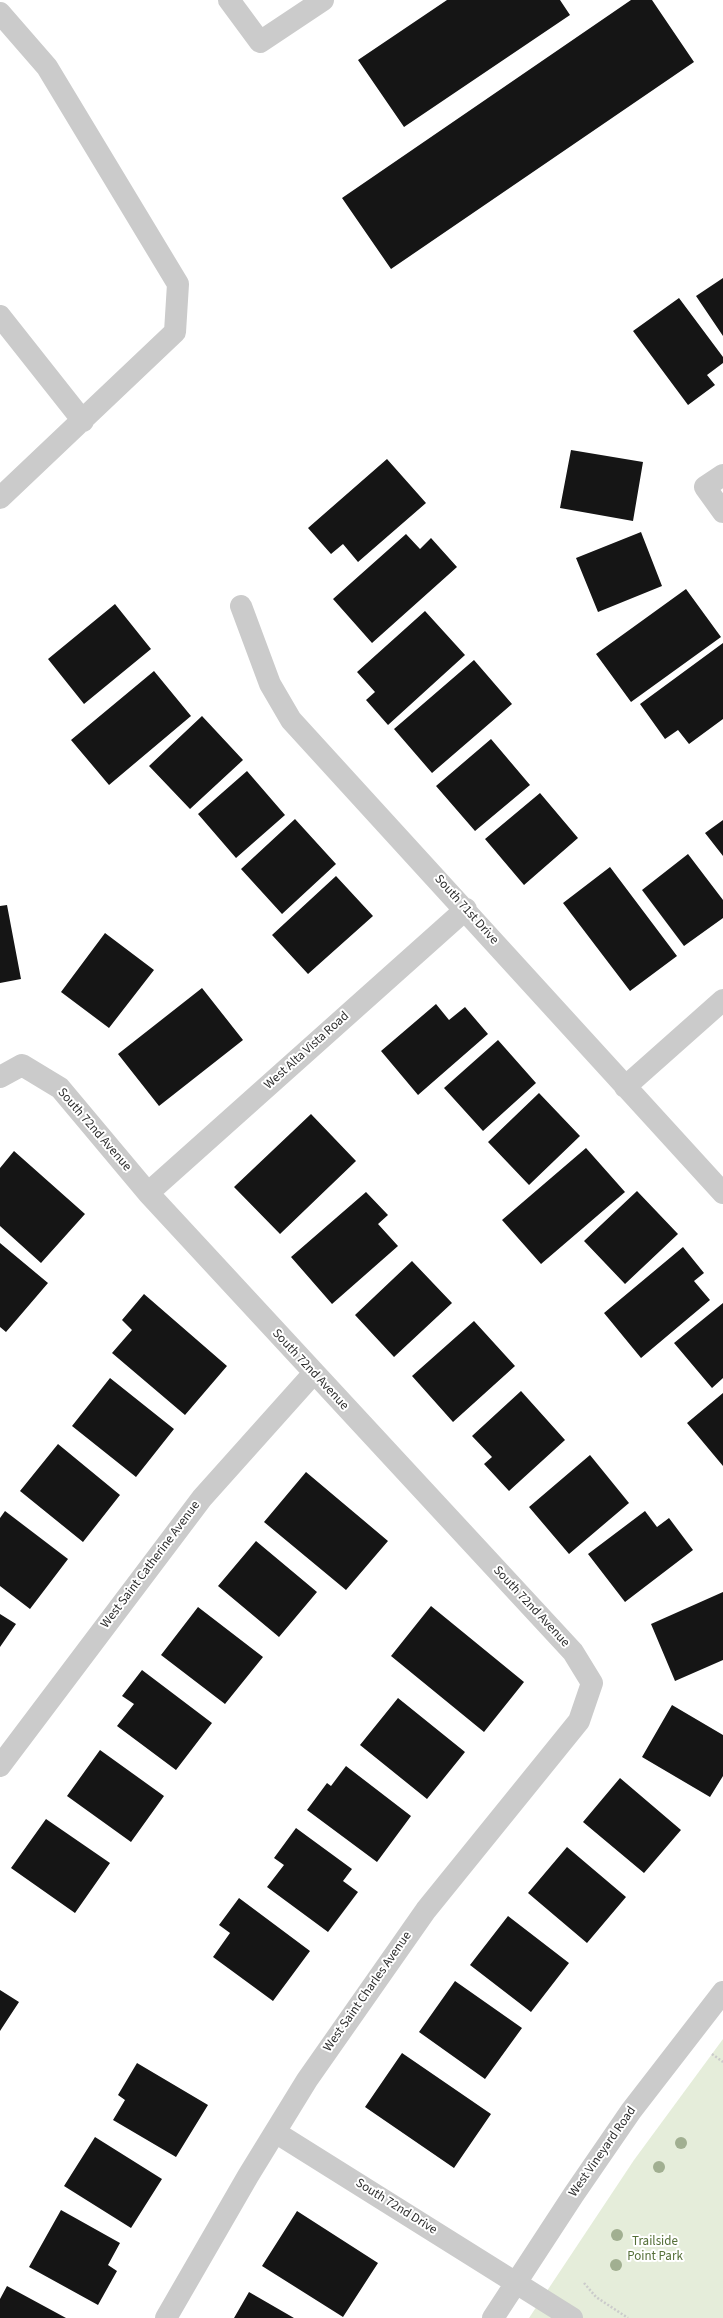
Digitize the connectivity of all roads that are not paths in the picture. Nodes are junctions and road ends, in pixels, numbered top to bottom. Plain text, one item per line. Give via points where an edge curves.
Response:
1 (229, 0) edge
2 (323, 0) edge
3 (0, 13) edge
4 (0, 316) edge
5 (82, 421) junction
6 (723, 475) edge
7 (0, 498) edge
8 (723, 512) edge
9 (241, 606) dead end
10 (466, 909) junction
11 (723, 1000) edge
12 (0, 1077) edge
13 (625, 1087) junction
14 (148, 1193) junction
15 (723, 1193) edge
16 (313, 1374) junction
17 (592, 1683) joint
18 (0, 1766) edge
19 (723, 1992) edge
20 (275, 2132) junction
21 (516, 2282) junction
22 (166, 2318) edge
23 (493, 2318) edge
24 (572, 2318) edge

1 - 2 street via 260,42
3 - 5 street via 46,67 178,284 175,332
4 - 5 street
5 - 7 street
6 - 8 street via 705,487
9 - 10 street, South 71st Drive via 270,684 291,720
10 - 13 street, South 71st Drive
10 - 14 street, West Alta Vista Road
11 - 13 street
12 - 14 street, South 72nd Avenue via 22,1065 60,1088
13 - 15 street, South 71st Drive
14 - 16 street, South 72nd Avenue
16 - 17 street, South 72nd Avenue via 573,1652
16 - 18 street, West Saint Catherine Avenue via 202,1498
17 - 20 street, West Saint Charles Avenue via 579,1721 426,1910 307,2080
19 - 21 street, West Vineyard Road via 630,2111
20 - 21 street, South 72nd Drive
20 - 22 street, West Saint Charles Avenue
21 - 23 street, West Vineyard Road
21 - 24 street, South 72nd Drive

